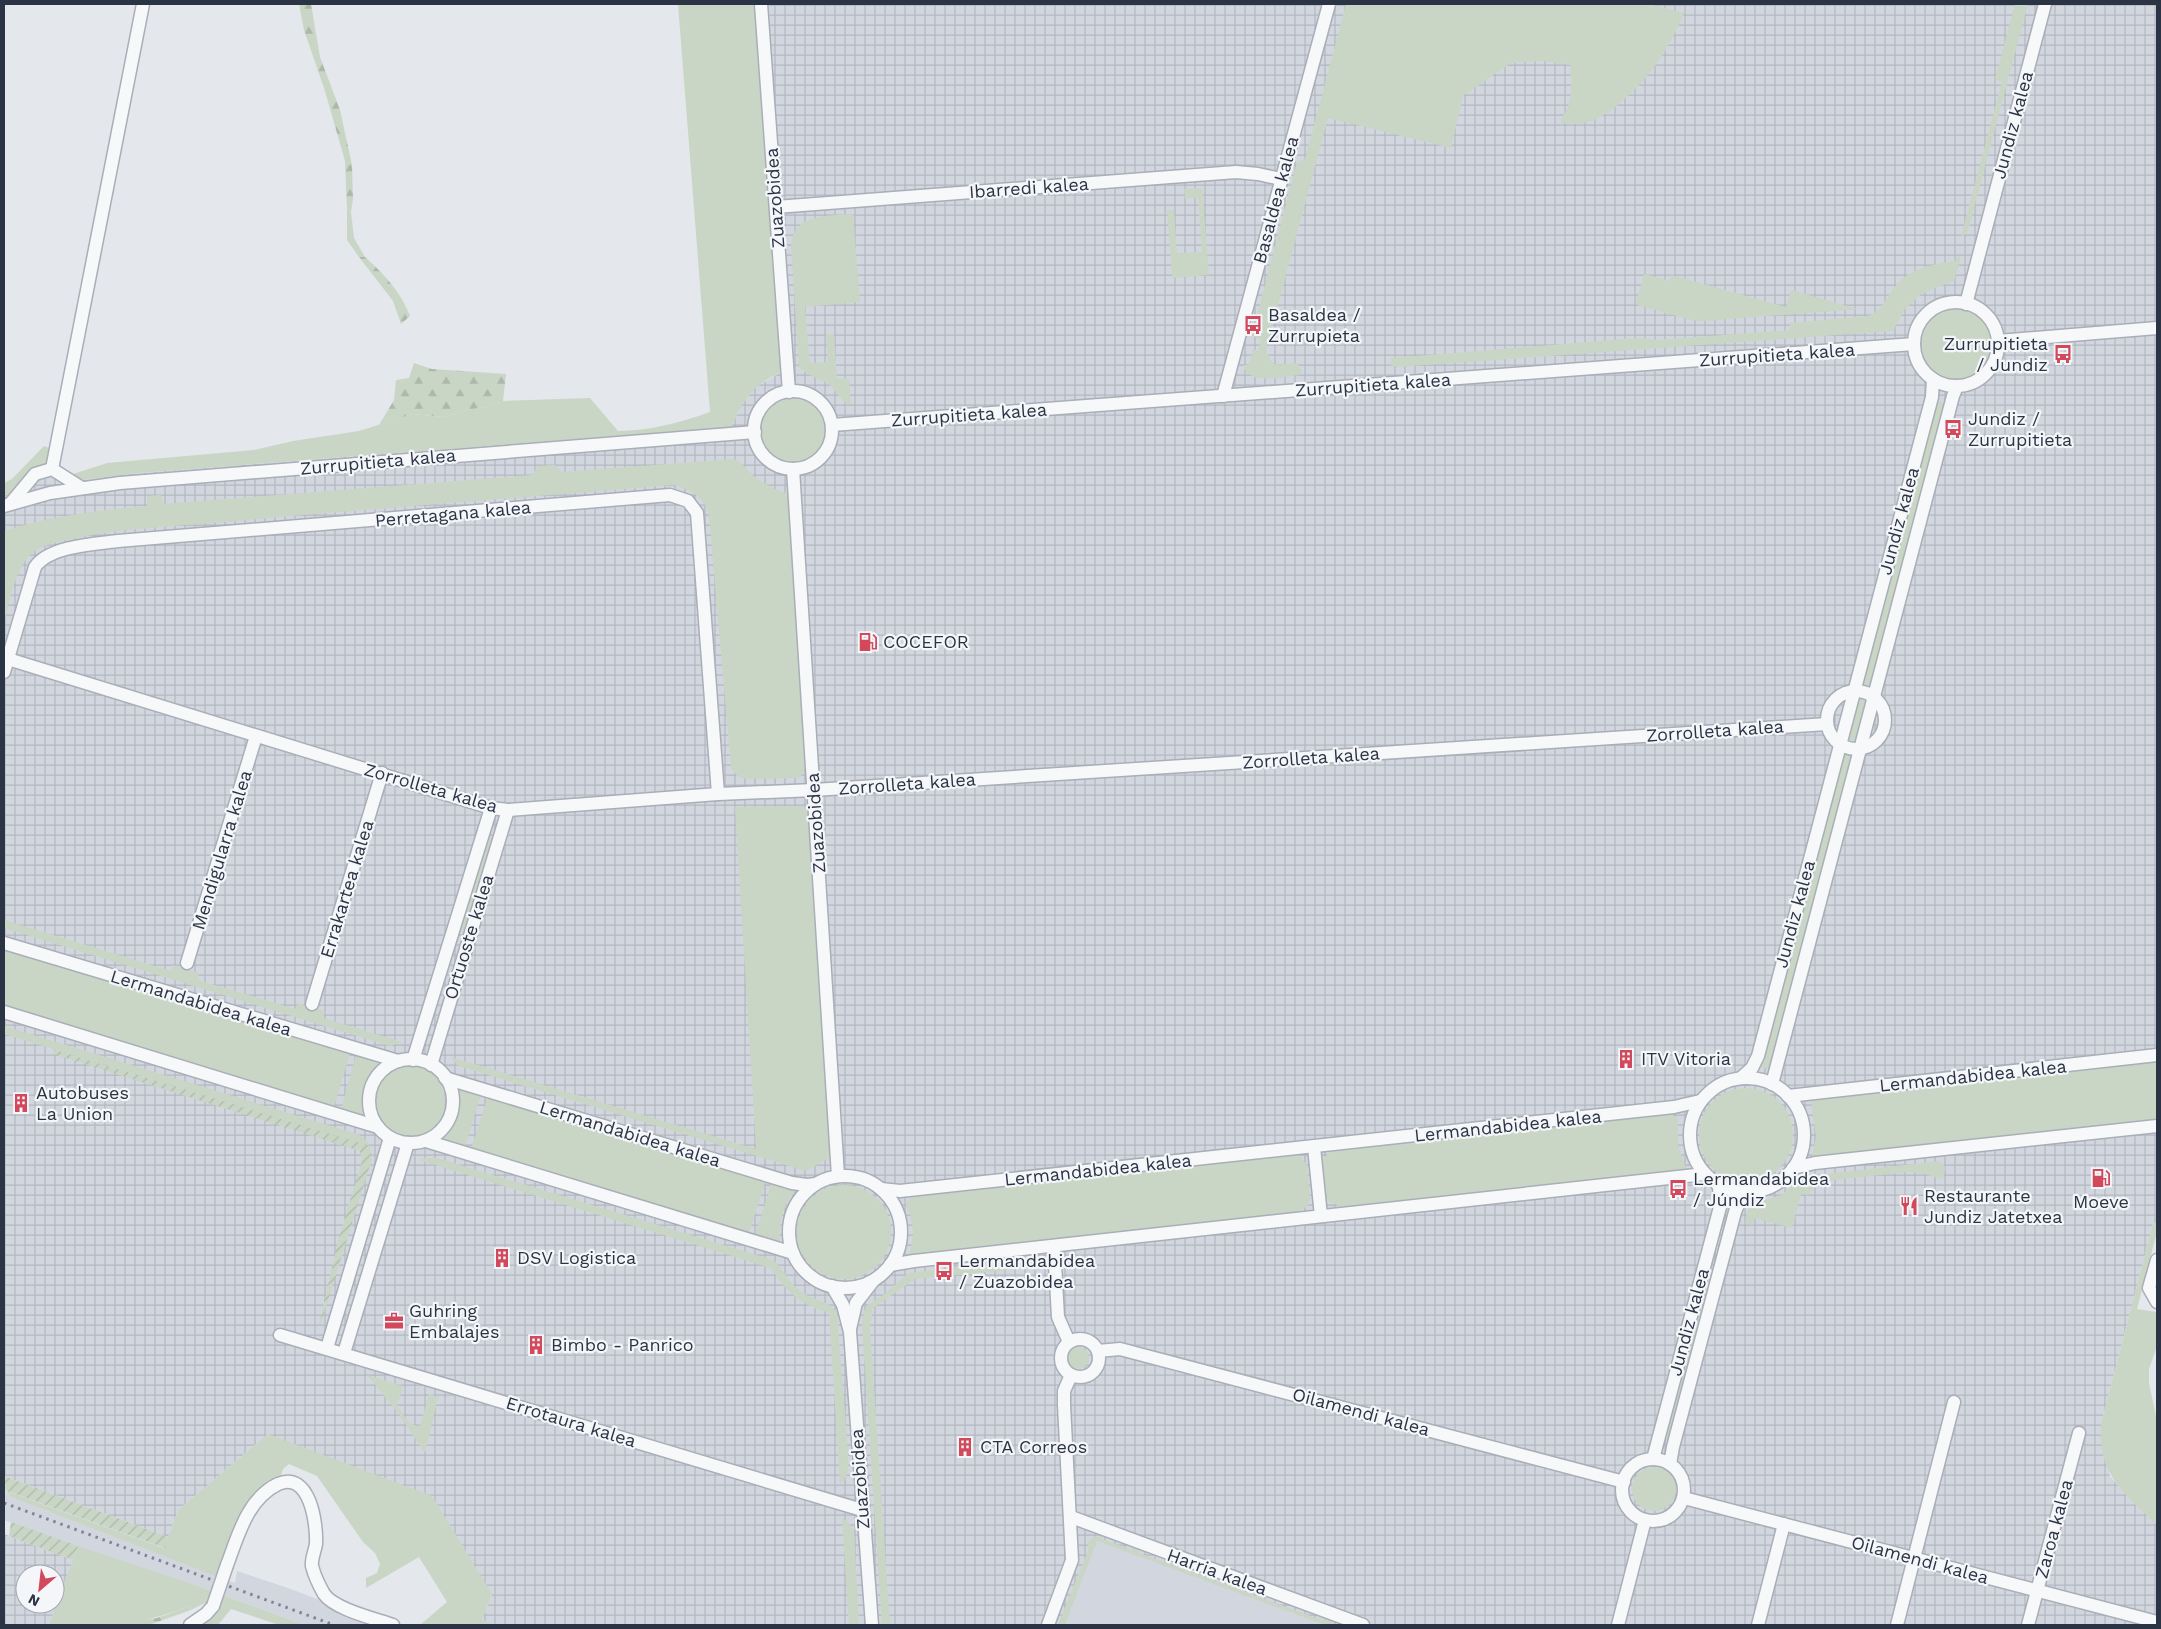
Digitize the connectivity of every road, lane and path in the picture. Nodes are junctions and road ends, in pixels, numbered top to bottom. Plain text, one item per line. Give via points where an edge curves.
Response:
1 (143, 4) edge
2 (761, 4) edge
3 (1329, 4) edge
4 (2046, 4) edge
5 (1281, 179) junction
6 (776, 207) junction
7 (1966, 304) junction
8 (2157, 328) edge
9 (1998, 341) junction
10 (1914, 344) junction
11 (1933, 380) junction
12 (1957, 386) junction
13 (789, 392) junction
14 (1223, 396) junction
15 (832, 425) junction
16 (754, 432) junction
17 (52, 469) junction
18 (793, 469) junction
19 (82, 488) junction
20 (7, 505) edge
21 (8, 659) junction
22 (4, 672) edge
23 (1854, 691) junction
24 (1873, 696) junction
25 (1827, 724) junction
26 (256, 736) junction
27 (1840, 745) junction
28 (1859, 749) junction
29 (382, 773) junction
30 (814, 790) junction
31 (718, 794) junction
32 (491, 808) junction
33 (508, 810) junction
34 (4, 943) edge
35 (187, 963) dead end
36 (312, 1004) dead end
37 (4, 1012) edge
38 (2157, 1055) edge
39 (413, 1060) junction
40 (398, 1061) junction
41 (431, 1065) junction
42 (445, 1078) junction
43 (1741, 1078) junction
44 (1772, 1084) junction
45 (1788, 1096) junction
46 (1700, 1101) junction
47 (2157, 1126) edge
48 (378, 1127) junction
49 (390, 1138) junction
50 (426, 1140) junction
51 (408, 1143) junction
52 (1314, 1147) junction
53 (1793, 1168) junction
54 (1706, 1174) junction
55 (838, 1176) junction
56 (816, 1184) junction
57 (1719, 1185) junction
58 (881, 1189) junction
59 (1743, 1192) junction
60 (1321, 1216) junction
61 (1054, 1246) junction
62 (793, 1253) junction
63 (2157, 1260) edge
64 (890, 1265) junction
65 (351, 1269) junction
66 (368, 1274) junction
67 (874, 1280) junction
68 (832, 1286) junction
69 (2157, 1302) edge
70 (850, 1332) junction
71 (280, 1334) dead end
72 (1069, 1342) junction
73 (327, 1348) junction
74 (1098, 1351) junction
75 (344, 1353) junction
76 (1071, 1375) junction
77 (1954, 1402) dead end
78 (2079, 1433) dead end
79 (1653, 1459) junction
80 (1670, 1464) junction
81 (1624, 1482) junction
82 (1684, 1498) junction
83 (862, 1510) junction
84 (1071, 1517) junction
85 (1645, 1520) junction
86 (1784, 1524) junction
87 (1914, 1559) junction
88 (2037, 1591) junction
89 (2157, 1622) edge
90 (190, 1625) edge
91 (393, 1625) edge
92 (872, 1625) edge
93 (1048, 1625) edge
94 (1363, 1625) edge
95 (1618, 1625) edge
96 (1758, 1625) edge
97 (1897, 1625) edge
98 (2028, 1625) edge

1 - 17 street
2 - 6 street, Zuazobidea
3 - 5 street, Basaldea kalea
4 - 7 street, Jundiz kalea
5 - 6 street, Ibarredi kalea via 1236,172
5 - 14 street, Basaldea kalea
6 - 13 street, Zuazobidea
7 - 9 street via 1980,310 1991,322
7 - 10 street via 1948,303 1930,311 1918,326
8 - 9 street
9 - 12 street via 1990,368 1976,381
10 - 11 street via 1919,364
10 - 14 street, Zurrupitieta kalea
11 - 12 street
11 - 23 street, Jundiz kalea via 1934,391
12 - 24 street, Jundiz kalea
13 - 15 street via 799,392 817,400
13 - 16 street via 771,398 764,405 758,413
14 - 15 street, Zurrupitieta kalea
15 - 18 street via 830,443 819,459 812,465
16 - 18 street via 762,454 771,462
16 - 19 street, Zurrupitieta kalea
17 - 19 street
17 - 20 street via 35,474
18 - 30 street, Zuazobidea
19 - 20 street, Zurrupitieta kalea
21 - 22 street, Perretagana kalea
21 - 26 street, Zorrolleta kalea
21 - 31 street, Perretagana kalea via 36,567 44,558 76,547 670,495 688,501 697,513
23 - 24 street
23 - 25 street via 1836,698 1829,710
23 - 27 street, Jundiz kalea
24 - 28 street, Jundiz kalea
24 - 28 street via 1882,706 1885,725 1877,740
25 - 27 street via 1829,732
25 - 30 street, Zorrolleta kalea
26 - 29 street, Zorrolleta kalea
26 - 35 street, Mendigularra kalea
27 - 28 street
27 - 43 street, Jundiz kalea via 1758,1056 1752,1068
28 - 44 street, Jundiz kalea
29 - 32 street, Zorrolleta kalea
29 - 36 street, Errakartea kalea
30 - 31 street, Zorrolleta kalea
30 - 55 street, Zuazobidea
31 - 33 street, Zorrolleta kalea
32 - 33 street, Zorrolleta kalea
32 - 39 street, Ortuoste kalea
33 - 41 street, Ortuoste kalea
34 - 40 street, Lermandabidea kalea
37 - 48 street
38 - 45 street, Lermandabidea kalea
39 - 40 street
39 - 41 street
40 - 48 street via 381,1072 371,1089 369,1109
41 - 42 street
42 - 50 street via 451,1089 451,1114 445,1125
42 - 56 street, Lermandabidea kalea via 792,1183
43 - 44 street
43 - 46 street via 1726,1082
44 - 45 street
45 - 53 street via 1801,1118 1803,1131 1803,1144
46 - 52 street, Lermandabidea kalea via 1674,1108
46 - 54 street via 1693,1115 1691,1147 1696,1162
47 - 53 street
48 - 49 street
49 - 51 street
49 - 65 street
50 - 51 street
50 - 62 street
51 - 66 street
52 - 58 street, Lermandabidea kalea via 900,1191
52 - 60 street
53 - 59 street via 1786,1177 1771,1186
54 - 57 street
54 - 60 street
55 - 56 street
55 - 58 street via 868,1181
56 - 62 street via 801,1197 792,1214 789,1228
57 - 59 street
57 - 79 street, Jundiz kalea via 1720,1208
58 - 64 street via 894,1204 901,1229 900,1242
59 - 80 street, Jundiz kalea via 1735,1212
60 - 61 street
61 - 64 street
61 - 72 street via 1058,1316
62 - 68 street via 809,1274
63 - 69 street via 2149,1288
64 - 67 street
65 - 66 street
65 - 73 street
66 - 75 street
67 - 68 street via 854,1287
67 - 70 street, Zuazobidea via 856,1303
68 - 70 street, Zuazobidea via 843,1305
70 - 83 street, Zuazobidea
71 - 73 street, Errotaura kalea
72 - 74 street via 1086,1339
72 - 76 street via 1061,1357
73 - 75 street, Errotaura kalea
74 - 76 street via 1099,1362 1093,1372 1083,1377
74 - 81 street, Oilamendi kalea via 1110,1348 1137,1353
75 - 83 street, Errotaura kalea
76 - 84 street via 1064,1391
77 - 87 street
78 - 88 street, Zaroa kalea
79 - 80 street
79 - 81 street via 1634,1466
80 - 82 street via 1682,1479
81 - 85 street via 1622,1490 1627,1506
82 - 85 street via 1677,1510 1665,1519
82 - 86 street, Oilamendi kalea
83 - 92 street, Zuazobidea
84 - 93 street via 1072,1560
84 - 94 street, Harria kalea
85 - 95 street
86 - 87 street, Oilamendi kalea
86 - 96 street
87 - 88 street, Oilamendi kalea
87 - 97 street
88 - 89 street, Oilamendi kalea
88 - 98 street, Zaroa kalea
90 - 91 street, bridge via 213,1606 253,1505 272,1488 289,1482 296,1484 308,1498 314,1513 316,1543 312,1565 324,1595 339,1605

